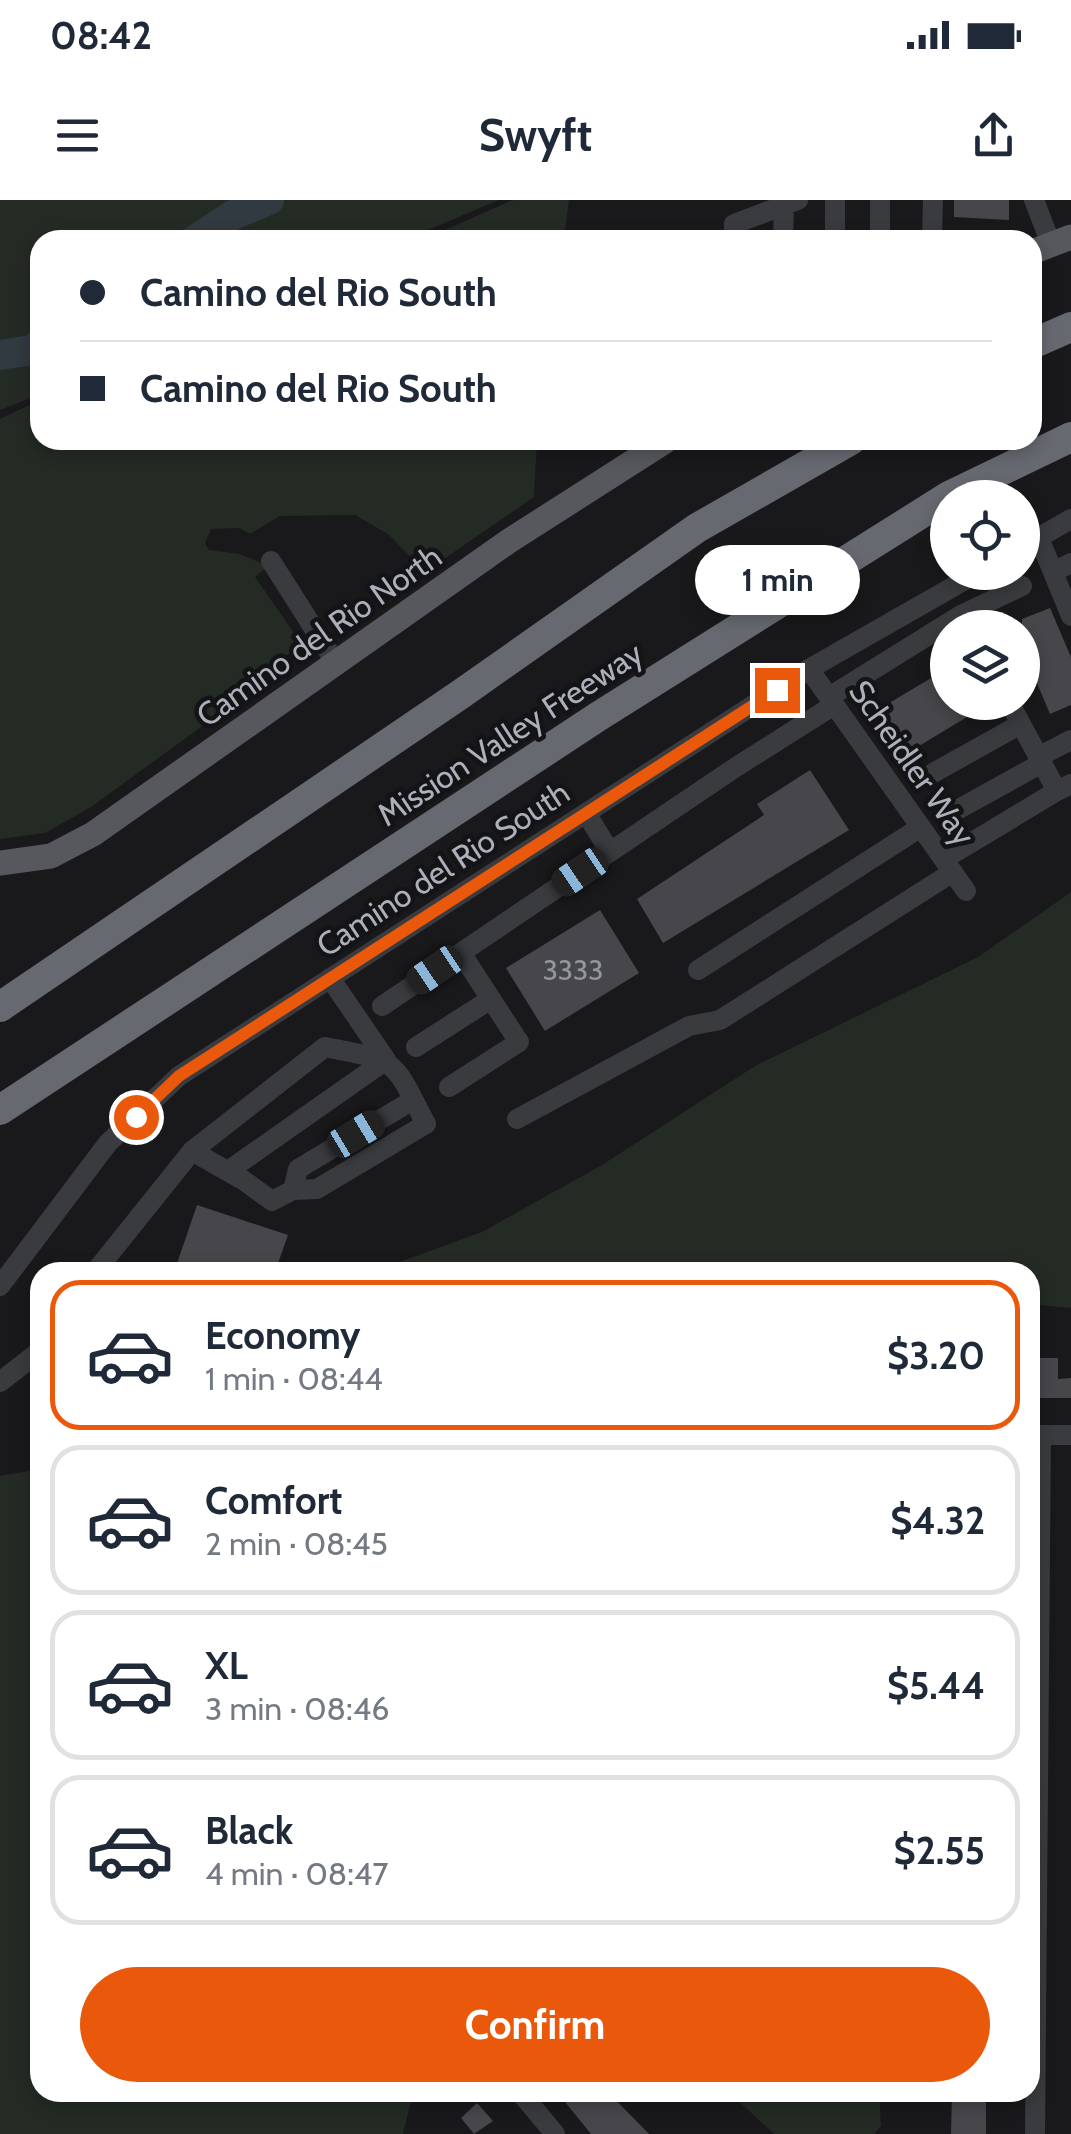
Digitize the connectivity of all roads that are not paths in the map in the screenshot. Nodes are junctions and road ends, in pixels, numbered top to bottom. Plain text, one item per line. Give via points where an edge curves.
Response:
1 (835, 200) edge
2 (880, 200) edge
3 (933, 200) edge
4 (1034, 200) edge
5 (791, 203) edge
6 (734, 230) edge
7 (785, 230) edge
8 (835, 230) edge
9 (880, 230) edge
10 (932, 230) edge
11 (1052, 245) edge
12 (1071, 327) edge
13 (1042, 340) edge
14 (1071, 438) edge
15 (651, 450) edge
16 (834, 450) edge
17 (1071, 519) edge
18 (1040, 537) edge
19 (1040, 550) edge
20 (271, 562) dead end
21 (1062, 568) edge
22 (948, 590) joint
23 (1015, 590) edge
24 (959, 610) edge
25 (983, 610) edge
26 (1071, 616) edge
27 (930, 642) edge
28 (337, 665) junction
29 (809, 669) junction
30 (832, 701) junction
31 (1019, 720) edge
32 (1021, 724) junction
33 (1071, 740) edge
34 (1040, 760) junction
35 (933, 774) dead end
36 (1064, 788) edge
37 (957, 810) dead end
38 (586, 813) junction
39 (921, 827) junction
40 (610, 852) junction
41 (0, 864) edge
42 (948, 865) junction
43 (966, 891) dead end
44 (461, 952) junction
45 (698, 970) dead end
46 (330, 978) junction
47 (491, 999) junction
48 (382, 1006) dead end
49 (0, 1008) edge
50 (416, 1047) dead end
51 (386, 1060) junction
52 (449, 1088) dead end
53 (0, 1110) edge
54 (517, 1119) dead end
55 (192, 1152) junction
56 (228, 1172) junction
57 (103, 1262) edge
58 (0, 1286) edge
59 (30, 1360) edge
60 (0, 1382) edge
61 (1040, 1435) edge
62 (1071, 1435) edge
63 (528, 2102) edge
64 (1034, 2102) edge
65 (555, 2134) edge
66 (1034, 2134) edge

1 - 8 street
2 - 9 street
3 - 10 street
4 - 11 street
5 - 6 street via 734,224
5 - 7 street
12 - 13 highway
14 - 53 highway, Mission Valley Freeway via 949,496 599,716
15 - 28 main road, Camino del Rio North via 509,541
16 - 49 highway, Mission Valley Freeway via 697,528
17 - 18 street
19 - 21 street
20 - 28 street
21 - 26 street
22 - 24 street
22 - 29 street, Camino del Rio South
23 - 25 street
27 - 30 street
28 - 41 main road, Camino del Rio North via 69,849
29 - 30 street, Scheidler Way
29 - 38 street, Camino del Rio South
30 - 39 street, Scheidler Way
30 - 40 street
31 - 32 street
32 - 34 street
32 - 35 street
33 - 34 street
34 - 36 street
34 - 37 street
36 - 42 street
38 - 40 street
38 - 46 street, Camino del Rio South
39 - 42 street, Scheidler Way
39 - 45 street
40 - 44 street
42 - 43 street, Scheidler Way
42 - 54 street via 720,1020 689,1026
44 - 47 street
44 - 48 street
46 - 51 street
46 - 58 street, Camino del Rio South via 179,1076 108,1144
47 - 50 street
47 - 52 street via 519,1042
51 - 55 street via 325,1047
51 - 56 street
51 - 56 street via 413,1100 298,1169 293,1190 272,1201
55 - 56 street
55 - 57 street
59 - 60 street
61 - 62 street
63 - 65 street
64 - 66 street

